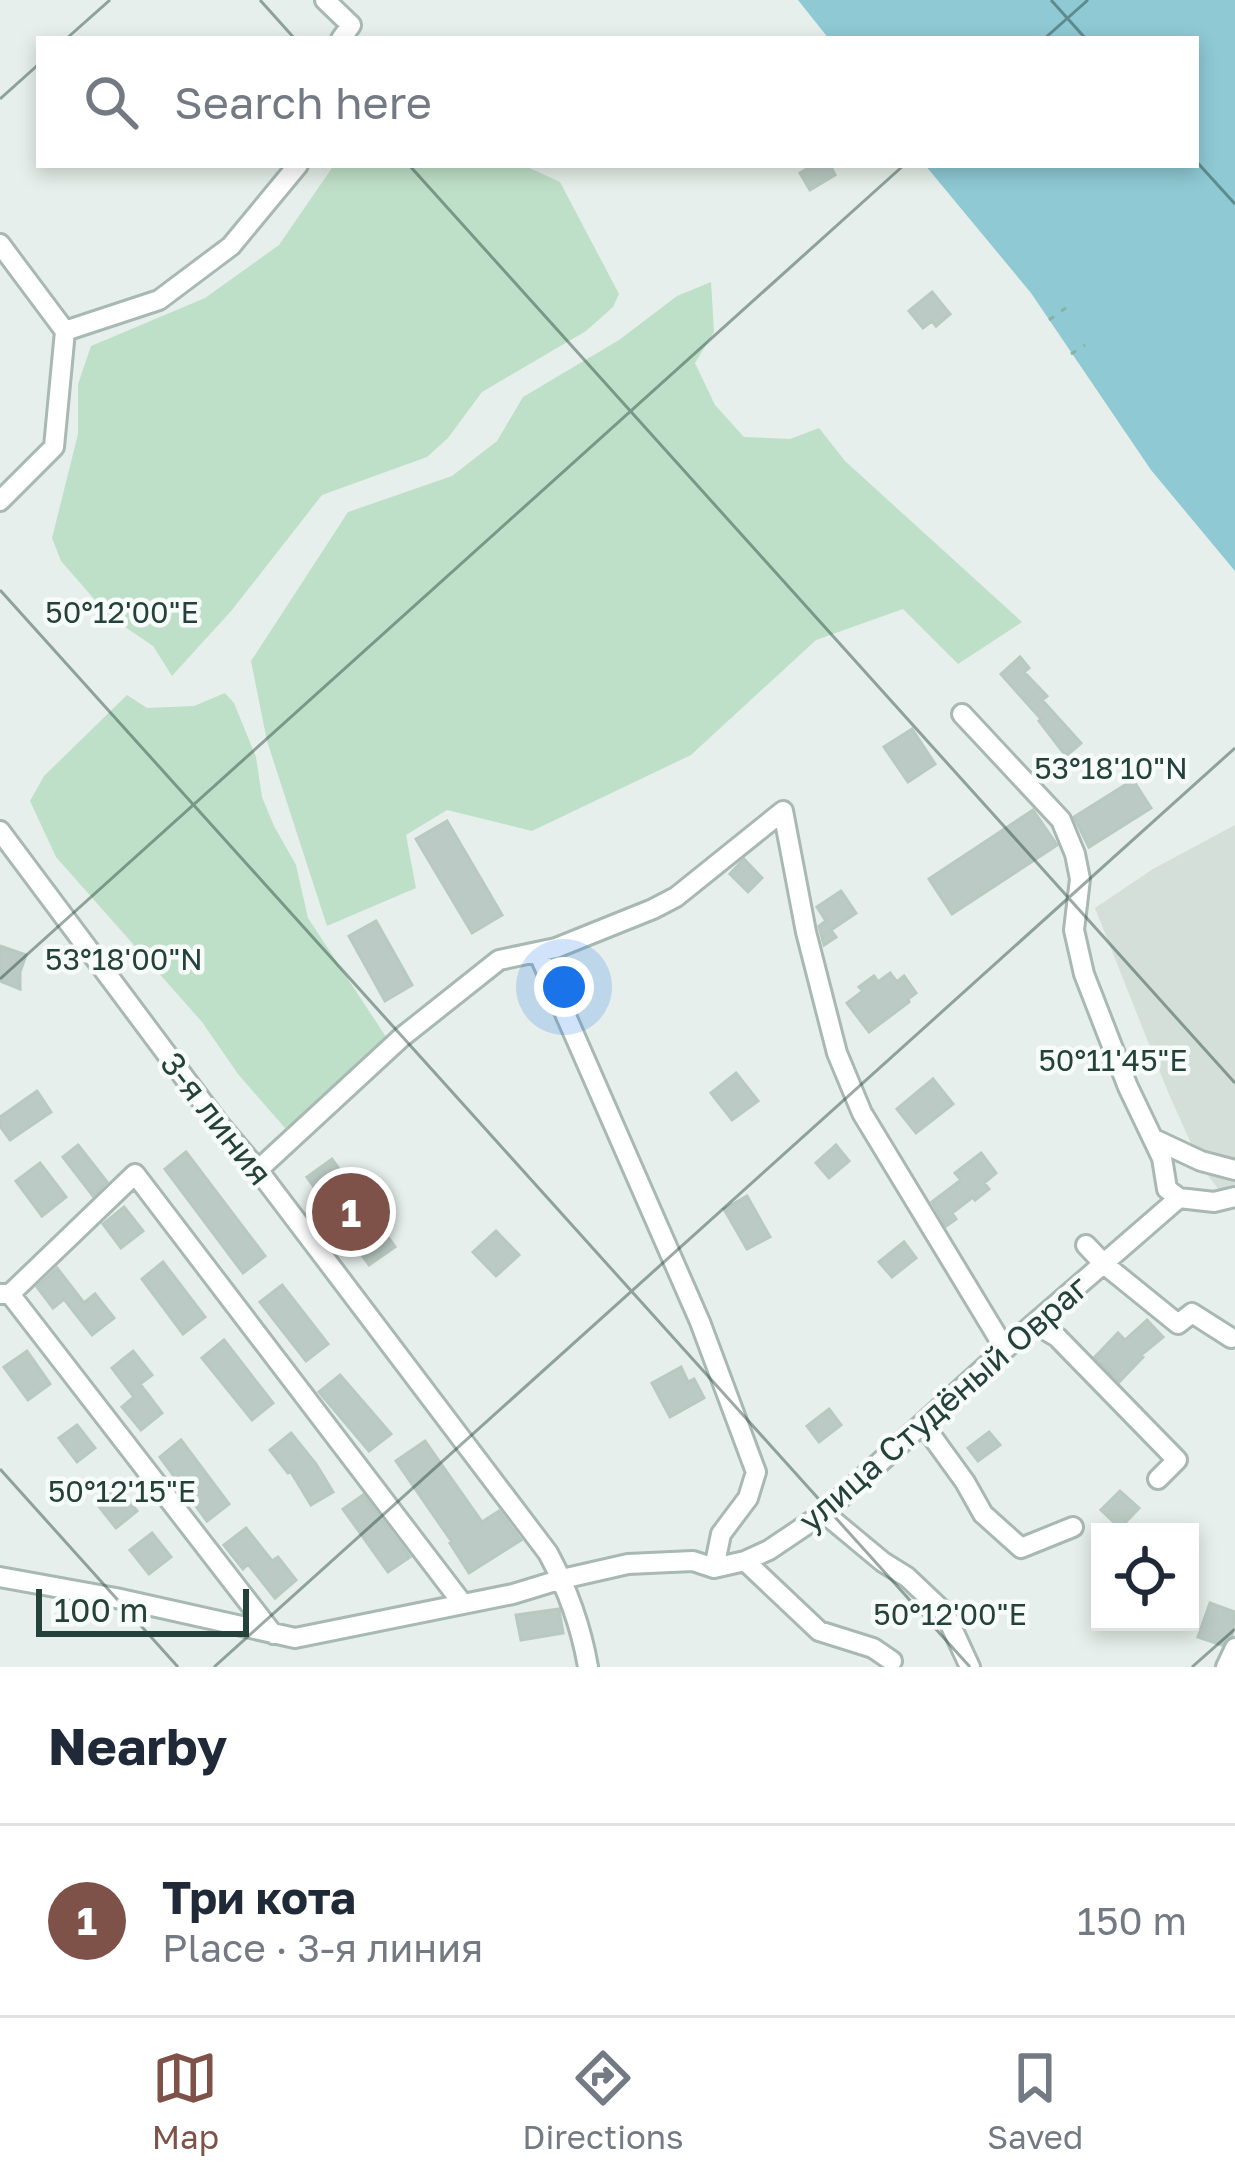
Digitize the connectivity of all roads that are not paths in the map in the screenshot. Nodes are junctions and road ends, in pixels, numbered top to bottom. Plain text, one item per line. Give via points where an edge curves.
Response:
1 (325, 0) edge
2 (343, 36) edge
3 (296, 168) edge
4 (0, 244) edge
5 (65, 331) junction
6 (0, 500) edge
7 (962, 714) dead end
8 (0, 830) edge
9 (538, 952) junction
10 (1154, 1139) junction
11 (258, 1170) junction
12 (1235, 1170) edge
13 (1235, 1197) edge
14 (1179, 1198) junction
15 (1214, 1202) junction
16 (1235, 1209) edge
17 (1086, 1245) dead end
18 (1104, 1264) junction
19 (5, 1294) edge
20 (1035, 1324) junction
21 (1232, 1338) dead end
22 (1005, 1349) junction
23 (923, 1424) junction
24 (1158, 1479) dead end
25 (824, 1513) junction
26 (1073, 1527) dead end
27 (745, 1561) junction
28 (714, 1568) junction
29 (0, 1577) edge
30 (562, 1579) junction
31 (463, 1604) junction
32 (274, 1634) junction
33 (1235, 1648) edge
34 (892, 1660) dead end
35 (588, 1667) edge
36 (970, 1667) edge
37 (1226, 1667) edge

1 - 2 street via 351,25
3 - 5 street via 231,246 159,300
4 - 5 street
5 - 6 street via 54,447
7 - 10 street via 1060,820 1080,879 1074,930 1084,974
8 - 11 street, 3-я линия
9 - 11 street via 499,960
9 - 22 street via 676,896 783,811 836,1053 862,1112
9 - 28 street via 700,1322 756,1472 722,1534
10 - 12 street
10 - 14 street via 1167,1189
11 - 30 street, 3-я линия
13 - 15 street
14 - 15 street
14 - 18 street, улица Студёный Овраг
15 - 16 street
17 - 18 street
18 - 20 street, улица Студёный Овраг
18 - 21 street via 1178,1324 1192,1313
19 - 31 street via 135,1174
19 - 32 street
20 - 22 street, улица Студёный Овраг
20 - 24 street via 1057,1336 1177,1460
22 - 23 street, улица Студёный Овраг
23 - 25 street, улица Студёный Овраг
23 - 26 street via 983,1514 1021,1548
25 - 27 street, улица Студёный Овраг
25 - 36 street via 944,1613
27 - 28 street, улица Студёный Овраг
27 - 34 street via 818,1631
28 - 30 street, улица Студёный Овраг via 693,1561 628,1564
29 - 32 street, улица Студёный Овраг
30 - 31 street, улица Студёный Овраг
30 - 35 street, 3-я линия
31 - 32 street, улица Студёный Овраг via 295,1637
33 - 37 street

